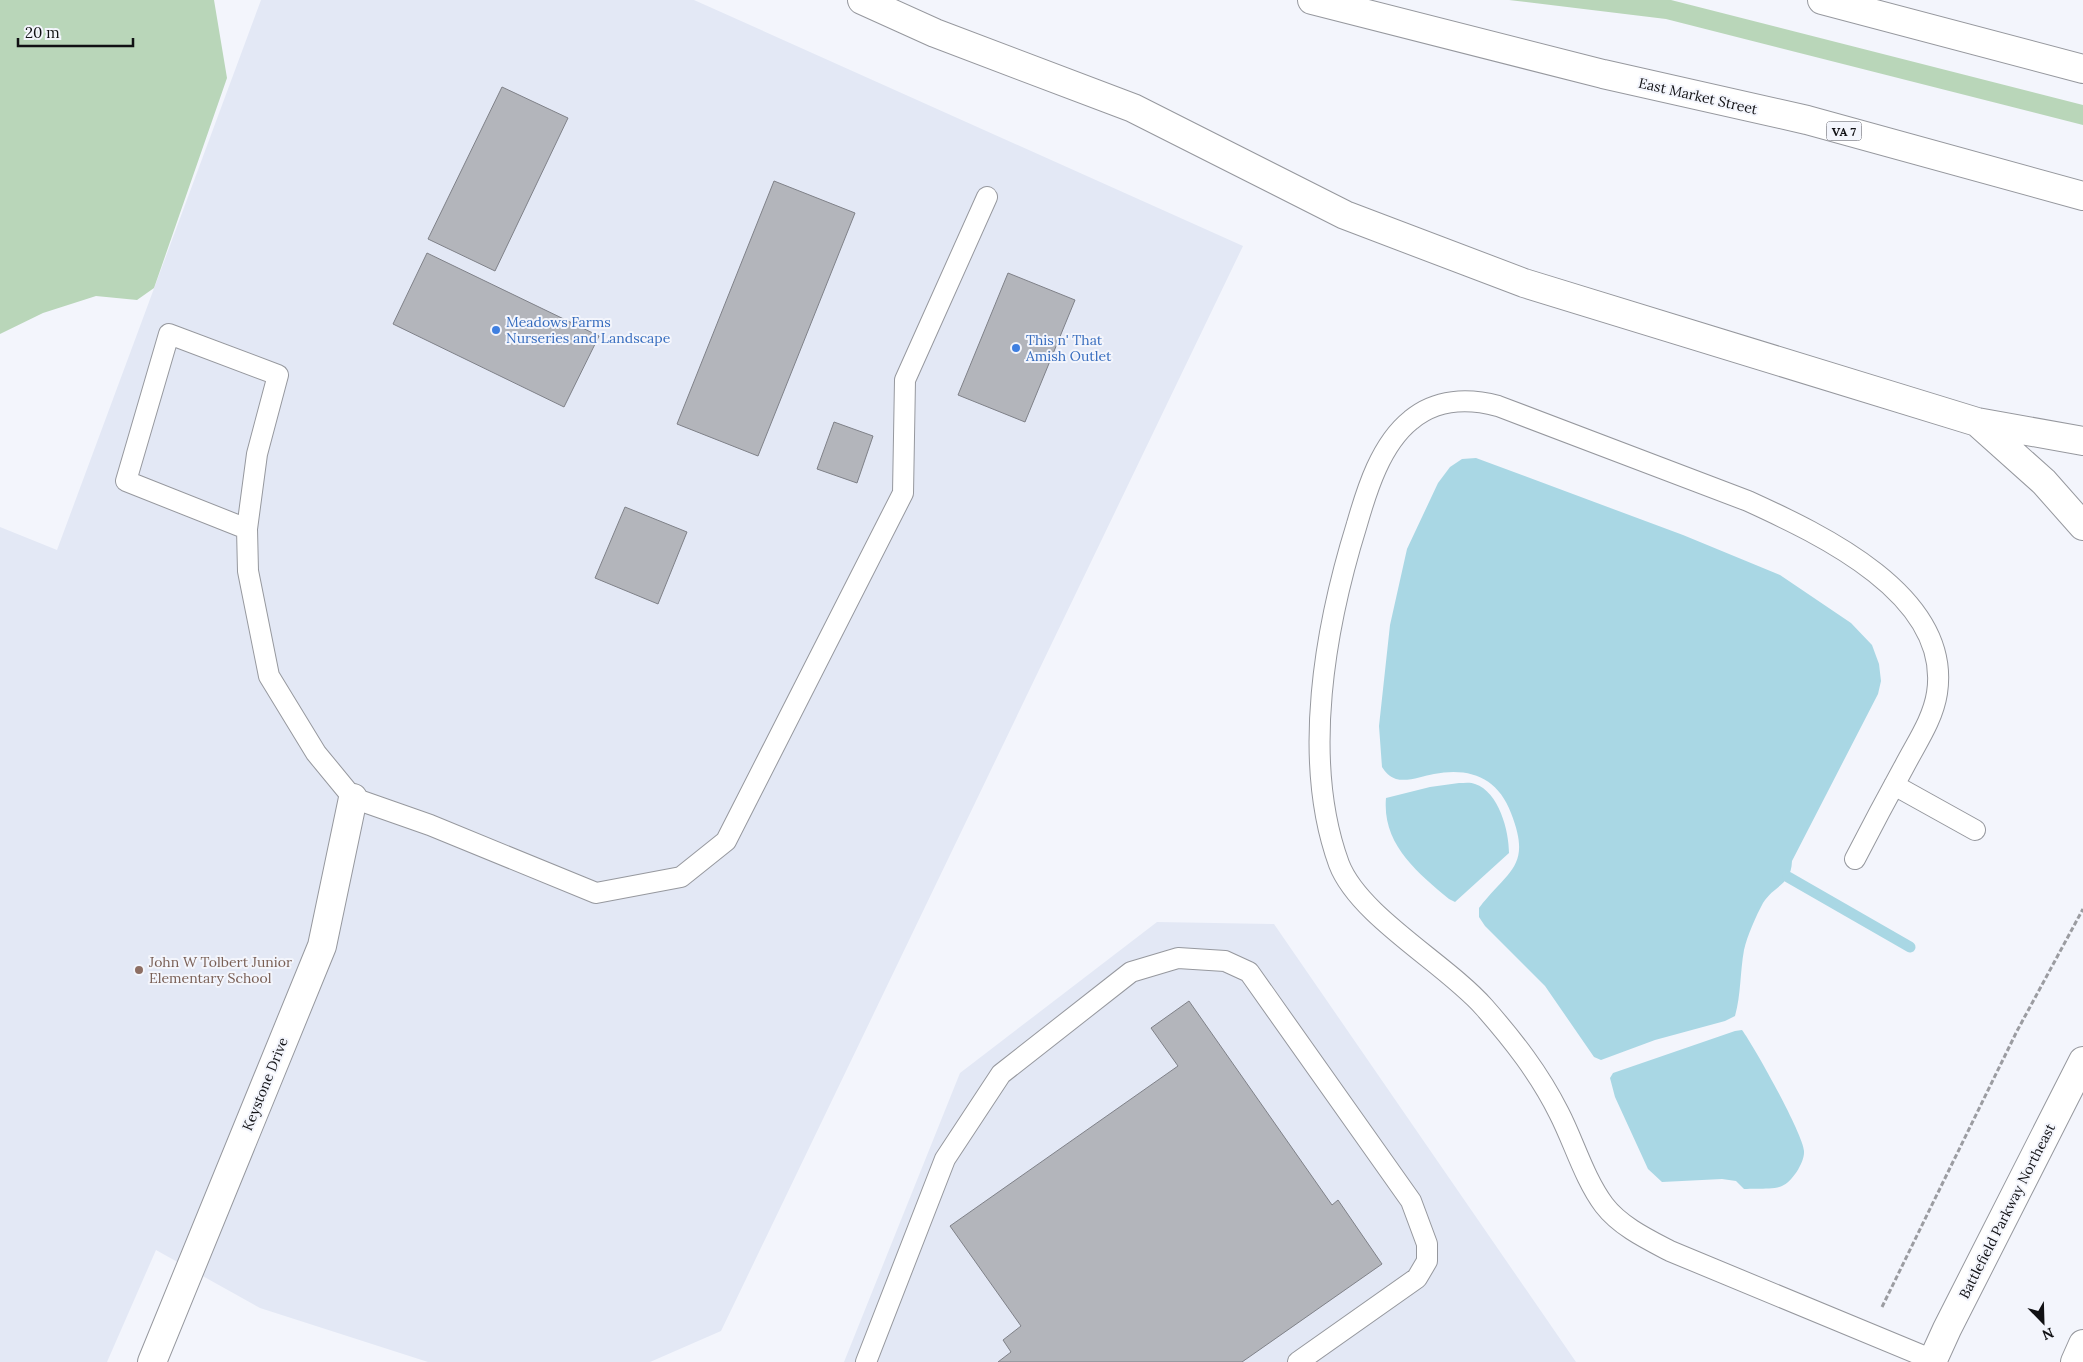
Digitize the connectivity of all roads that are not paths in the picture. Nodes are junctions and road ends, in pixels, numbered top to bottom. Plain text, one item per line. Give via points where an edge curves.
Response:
1 (862, 0) edge
2 (1312, 0) edge
3 (1822, 0) edge
4 (2083, 68) edge
5 (2083, 196) edge
6 (987, 198) dead end
7 (1977, 422) junction
8 (2083, 441) edge
9 (2083, 526) edge
10 (247, 529) junction
11 (1894, 785) junction
12 (353, 798) junction
13 (1976, 830) dead end
14 (1855, 859) dead end
15 (2083, 1061) edge
16 (2083, 1344) edge
17 (1933, 1361) edge
18 (152, 1362) edge
19 (866, 1362) edge
20 (1298, 1362) edge
21 (2075, 1362) edge

1 - 7 main road via 935,33 1133,108 1345,215 1524,283
2 - 5 main road, East Market Street / VA 7 via 1603,74 1807,120
3 - 4 main road
6 - 12 lane via 905,380 903,493 726,841 681,878 596,893 430,825
7 - 8 main road
7 - 9 main road via 2044,482
10 - 10 lane via 256,454 278,375 169,334 126,480
10 - 12 lane via 248,571 269,676 316,753
11 - 13 lane
11 - 14 lane
11 - 17 lane via 1929,720 1937,693 1937,659 1925,629 1904,597 1836,546 1748,501 1482,402 1455,402 1423,411 1410,420 1392,442 1378,465 1363,503 1328,636 1320,764 1325,808 1345,878 1376,914 1481,1004 1518,1047 1538,1074 1596,1193 1636,1232 1670,1251
12 - 18 main road, Keystone Drive via 322,946
15 - 17 main road, Battlefield Parkway Northeast
16 - 21 main road
19 - 20 lane via 946,1159 1001,1074 1131,972 1178,958 1225,961 1249,972 1411,1201 1427,1244 1427,1261 1417,1278

